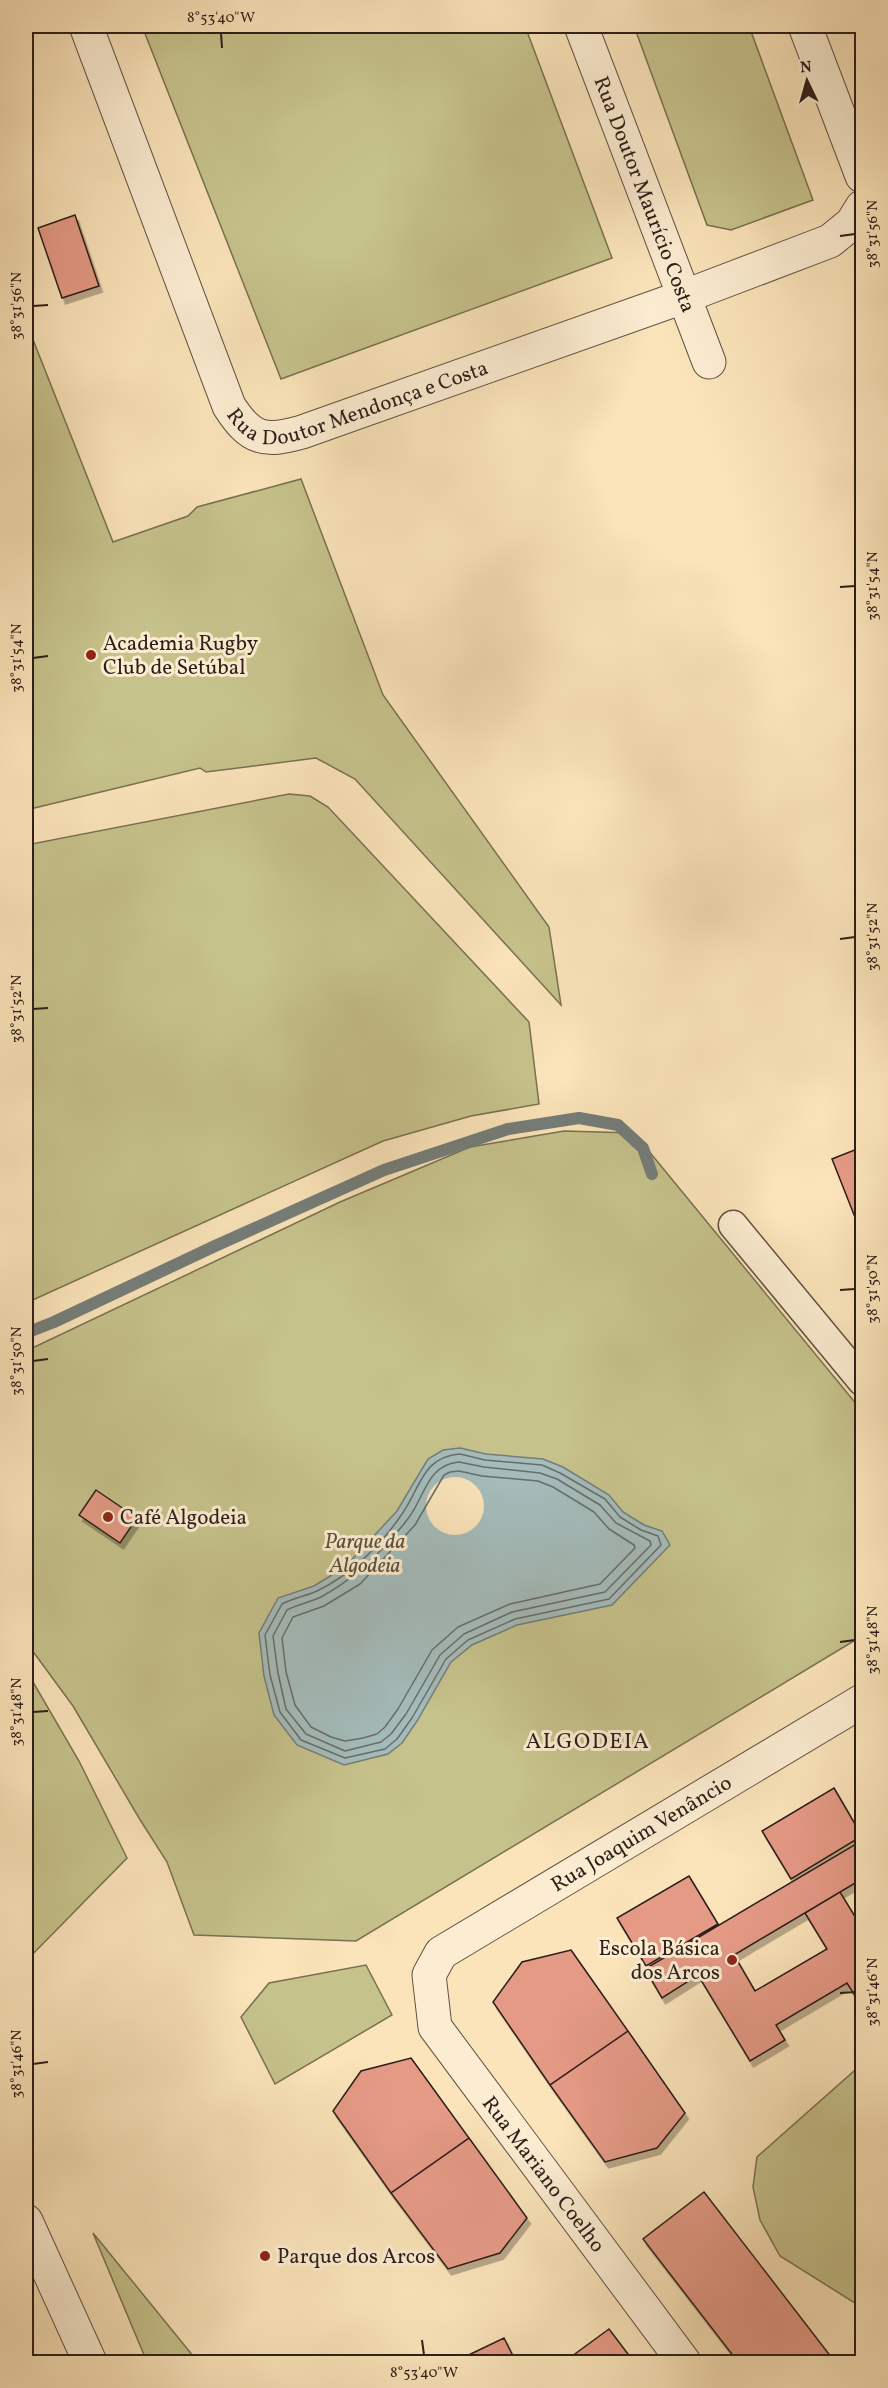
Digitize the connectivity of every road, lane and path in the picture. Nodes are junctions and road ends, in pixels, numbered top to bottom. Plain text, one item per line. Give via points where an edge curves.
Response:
1 (86, 26) edge
2 (581, 26) edge
3 (805, 26) edge
4 (862, 176) edge
5 (862, 207) edge
6 (683, 297) junction
7 (709, 362) dead end
8 (733, 1225) dead end
9 (862, 1381) edge
10 (862, 1701) edge
11 (429, 1976) joint
12 (26, 2221) edge
13 (90, 2362) edge
14 (684, 2362) edge

1 - 6 street, Rua Doutor Mendonça e Costa via 229,406 241,425 256,435 279,439 302,432
2 - 6 street, Rua Doutor Maurício Costa
3 - 4 street
5 - 6 street, Rua Doutor Mendonça e Costa via 852,224 830,241
6 - 7 street, Rua Doutor Maurício Costa
8 - 9 street
10 - 11 street, Rua Joaquim Venâncio via 441,1953
11 - 14 street, Rua Mariano Coelho via 435,2028
12 - 13 street

